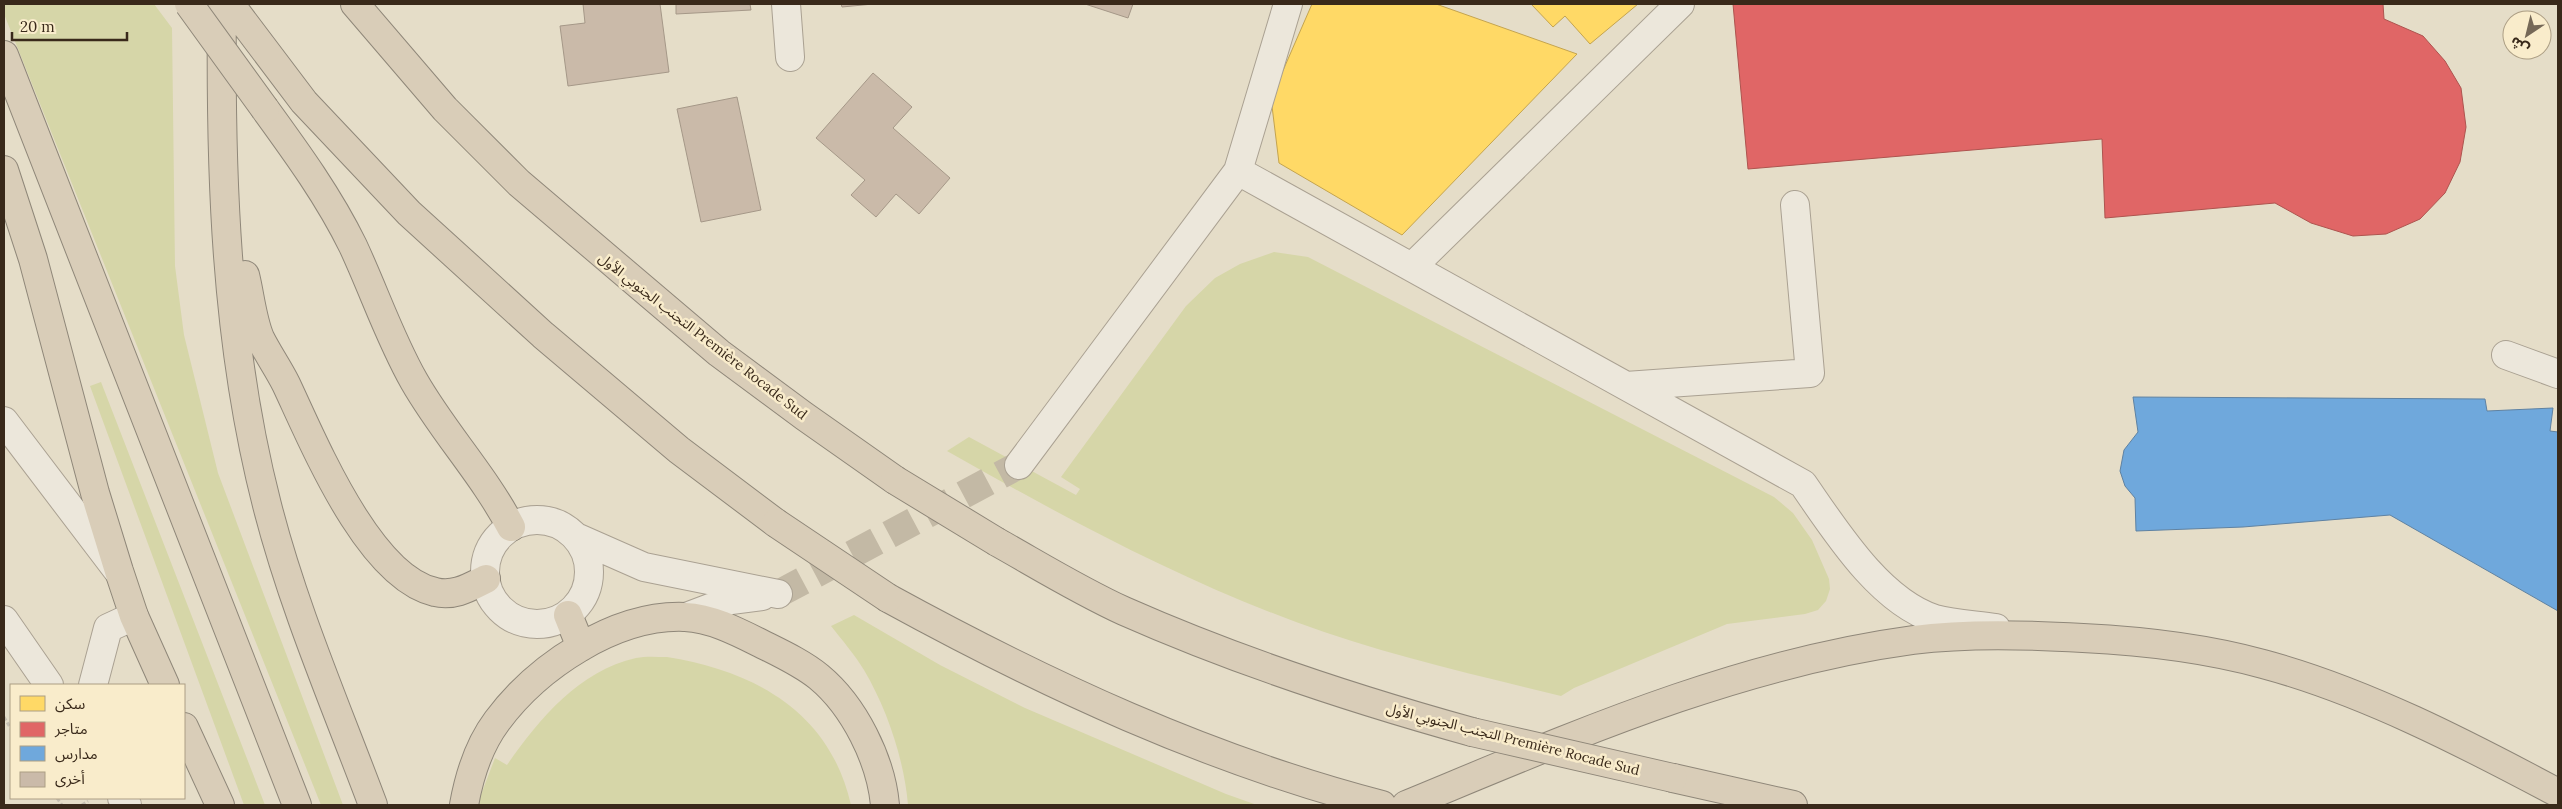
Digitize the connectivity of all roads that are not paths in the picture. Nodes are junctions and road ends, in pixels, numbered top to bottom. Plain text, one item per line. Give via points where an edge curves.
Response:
1 (189, 4) edge
2 (222, 4) edge
3 (230, 4) edge
4 (355, 4) edge
5 (786, 4) edge
6 (1288, 4) edge
7 (1680, 4) edge
8 (4, 55) edge
9 (790, 57) dead end
10 (4, 170) edge
11 (1238, 171) junction
12 (223, 182) junction
13 (1795, 205) dead end
14 (1412, 267) junction
15 (2506, 355) dead end
16 (2558, 374) edge
17 (1626, 386) junction
18 (4, 421) edge
19 (1019, 464) tunnel mouth
20 (510, 527) junction
21 (576, 537) junction
22 (118, 571) junction
23 (486, 579) junction
24 (568, 615) junction
25 (134, 616) junction
26 (686, 617) junction
27 (4, 620) edge
28 (2052, 637) junction
29 (581, 647) junction
30 (48, 684) edge
31 (93, 684) edge
32 (165, 684) edge
33 (185, 729) edge
34 (2558, 793) edge
35 (220, 805) edge
36 (296, 805) edge
37 (373, 805) edge
38 (464, 805) edge
39 (884, 805) edge
40 (1382, 805) edge
41 (1406, 805) edge
42 (1793, 805) edge

1 - 20 highway, bridge via 318,183 352,245 414,380 440,422 494,495
2 - 12 highway via 220,126
3 - 40 highway, bridge via 304,102 409,213 484,283 679,450 776,523 888,598 1045,680 1225,757 1324,790
4 - 42 highway, التجنب الجنوبي الأول Première Rocade Sud, bridge via 445,109 519,184 719,353 895,480 997,542 1122,610 1283,675 1472,732
5 - 9 street
6 - 11 street
7 - 14 street
8 - 36 highway
10 - 22 highway via 33,259
11 - 14 street
11 - 19 street
12 - 23 highway via 259,336 358,523 396,569 436,593 456,593
12 - 37 highway via 238,356 252,442 268,507 304,621
13 - 17 street via 1810,373
14 - 17 street
15 - 16 street
17 - 28 street via 1803,484 1840,538 1879,582 1906,604 1935,619
18 - 22 street
20 - 21 street via 527,521 545,520 562,526
20 - 23 street via 497,538 488,554
21 - 24 street via 586,552 590,569 588,587 580,603
21 - 26 street via 644,567 778,594 731,600
22 - 25 highway
23 - 24 street via 491,596 502,611 517,621 534,625
24 - 29 highway
25 - 31 street via 108,628
25 - 32 highway
26 - 29 highway via 624,626
26 - 39 highway via 720,625 746,636 818,676 838,694 873,756 884,790
27 - 30 street
28 - 34 highway via 2176,646 2266,665 2369,702
28 - 41 highway via 1916,640 1851,650 1758,672 1608,722
29 - 38 highway via 527,688 495,723 478,756
33 - 35 highway

